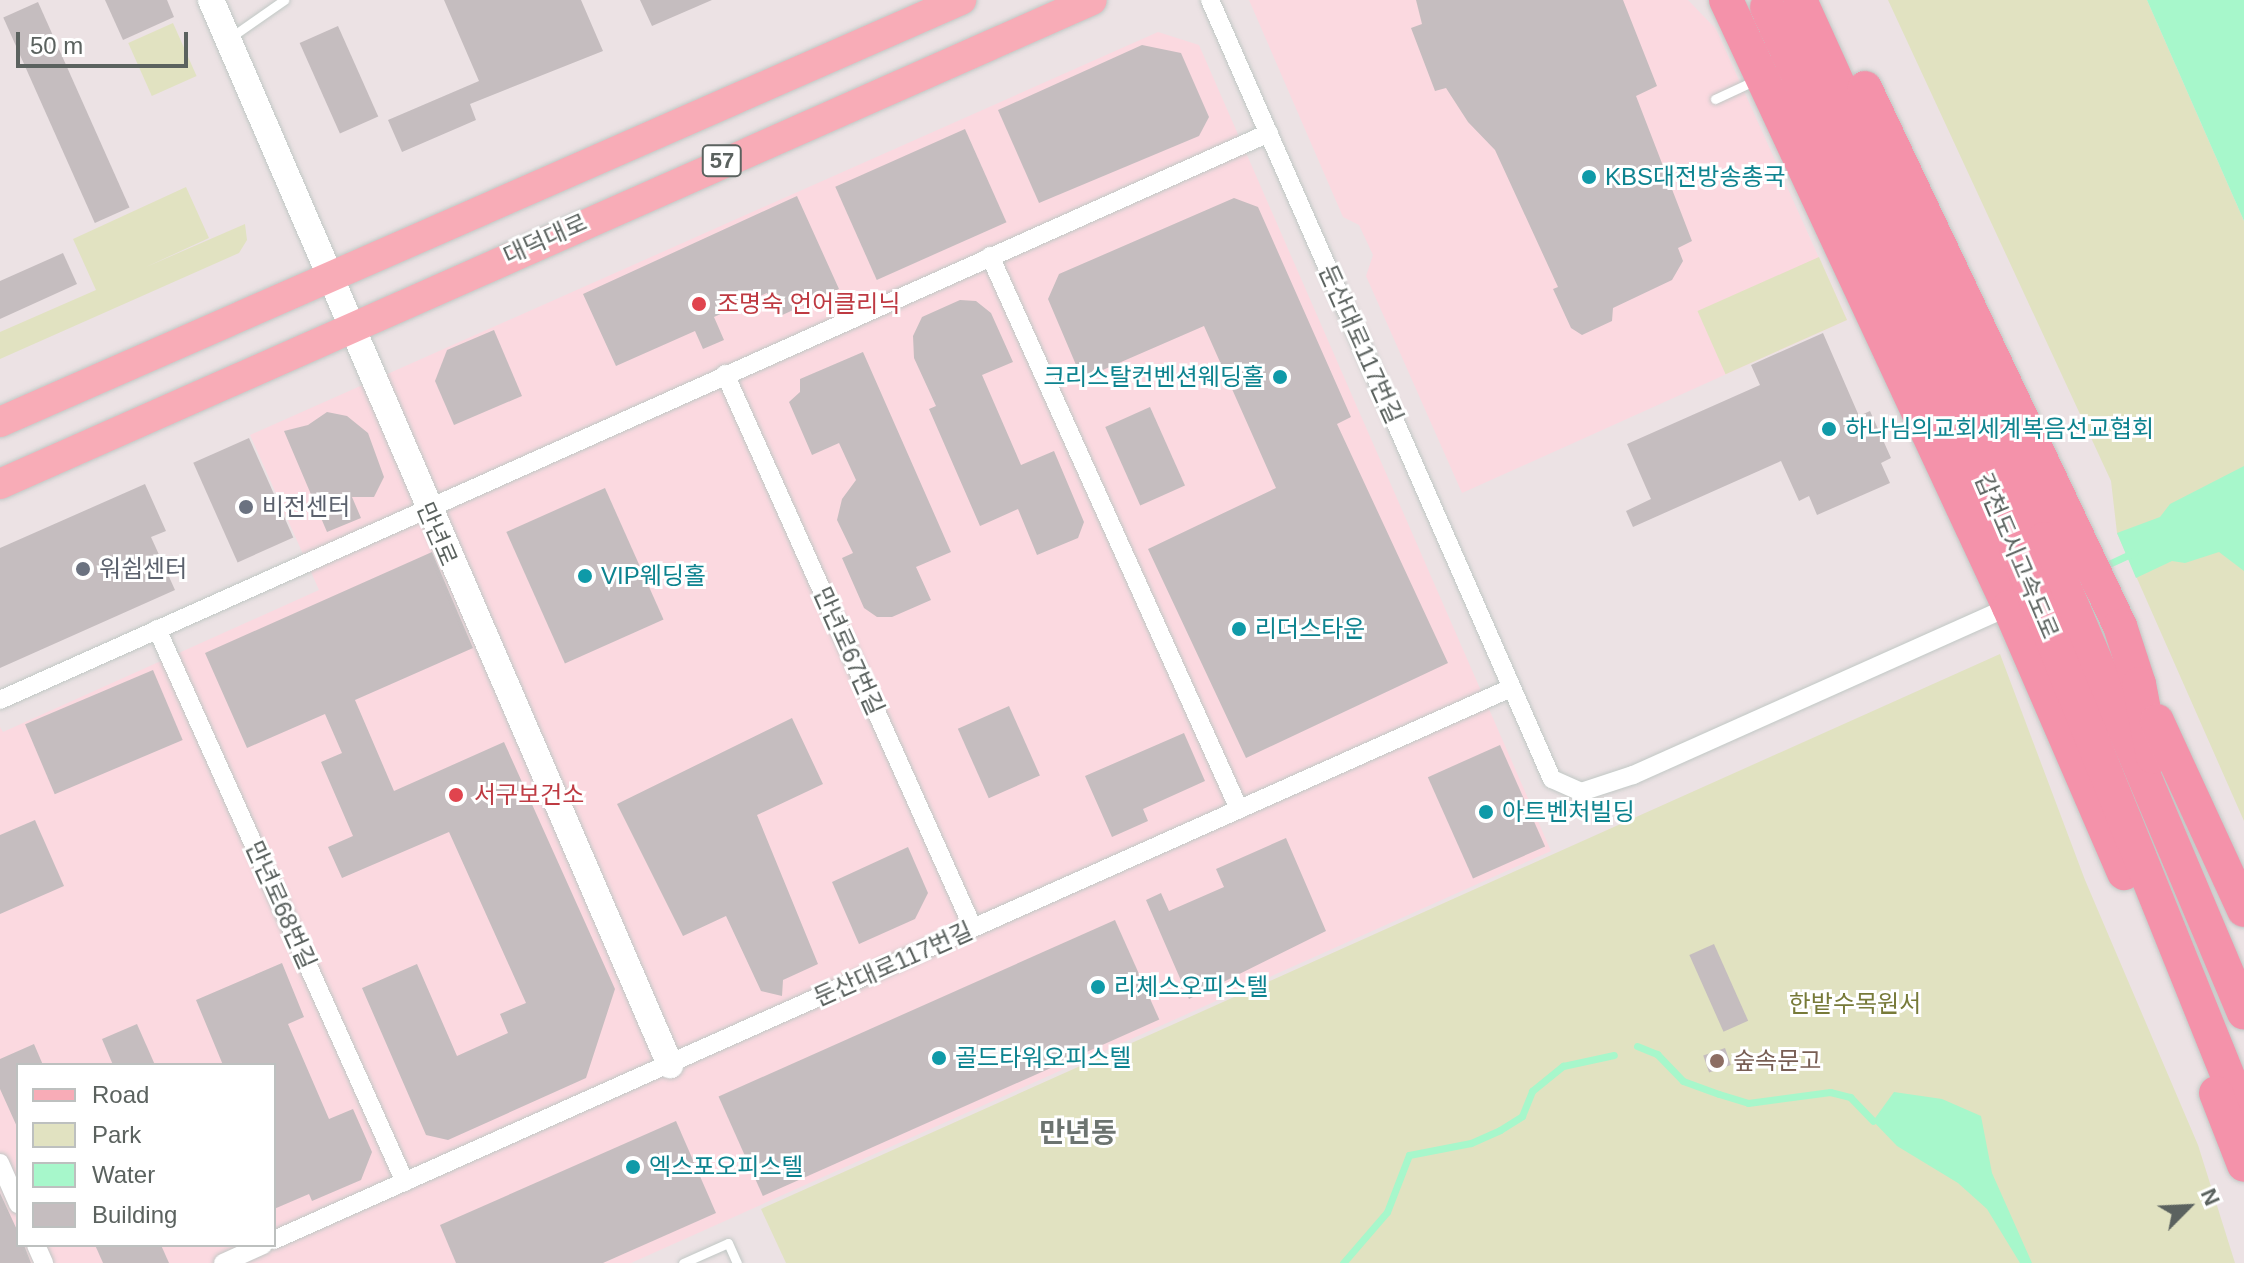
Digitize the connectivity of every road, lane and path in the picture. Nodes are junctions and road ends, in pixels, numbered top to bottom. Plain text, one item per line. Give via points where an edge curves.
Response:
1 (211, 0) edge
2 (284, 0) edge
3 (961, 0) edge
4 (1092, 0) edge
5 (1210, 0) edge
6 (1726, 0) edge
7 (1800, 0) edge
8 (1824, 0) edge
9 (1767, 7) dead end
10 (228, 39) junction
11 (1763, 77) junction
12 (1715, 99) dead end
13 (1269, 133) junction
14 (990, 256) junction
15 (331, 274) junction
16 (352, 324) junction
17 (725, 374) junction
18 (0, 422) edge
19 (0, 484) edge
20 (427, 510) junction
21 (2009, 607) junction
22 (157, 629) junction
23 (2139, 684) junction
24 (1511, 688) junction
25 (0, 700) edge
26 (1239, 809) junction
27 (2166, 820) junction
28 (2244, 910) edge
29 (973, 928) junction
30 (2178, 941) junction
31 (2244, 1013) edge
32 (2196, 1038) junction
33 (670, 1065) junction
34 (2237, 1125) edge
35 (0, 1163) edge
36 (2244, 1165) edge
37 (2244, 1181) edge
38 (405, 1182) junction
39 (16, 1199) edge
40 (276, 1239) edge
41 (259, 1247) edge
42 (223, 1263) edge
43 (683, 1263) edge
44 (737, 1263) edge

1 - 10 street, 만년로
2 - 10 lane
3 - 15 main road, 57 via 922,12
4 - 16 main road, 대덕대로 / 57
5 - 13 street, 둔산대로117번길
6 - 11 highway
7 - 27 highway, 갑천도시고속도로
8 - 23 highway via 2087,554
9 - 30 highway, 갑천도시고속도로 via 2016,550
10 - 15 street, 만년로
11 - 12 lane
11 - 21 highway
13 - 14 street
13 - 24 street, 둔산대로117번길
14 - 17 street
14 - 26 street
15 - 16 street, 만년로
15 - 18 main road, 57
16 - 19 main road, 대덕대로 / 57
16 - 20 street, 만년로
17 - 20 street
17 - 29 street, 만년로67번길
20 - 22 street
20 - 33 street, 만년로
21 - 24 street, 둔산대로117번길 via 1633,775 1581,792 1552,779
21 - 32 highway
22 - 25 street
22 - 38 street, 만년로68번길
23 - 27 highway
23 - 28 highway
24 - 26 street, 둔산대로117번길
26 - 29 street, 둔산대로117번길
27 - 31 highway, 갑천도시고속도로
29 - 33 street, 둔산대로117번길
30 - 32 highway
30 - 34 highway, 갑천도시고속도로
32 - 34 highway
33 - 38 street, 둔산대로117번길
34 - 36 highway
34 - 37 street
35 - 39 street
38 - 40 street, 둔산대로117번길
41 - 42 street
43 - 44 lane via 728,1243

